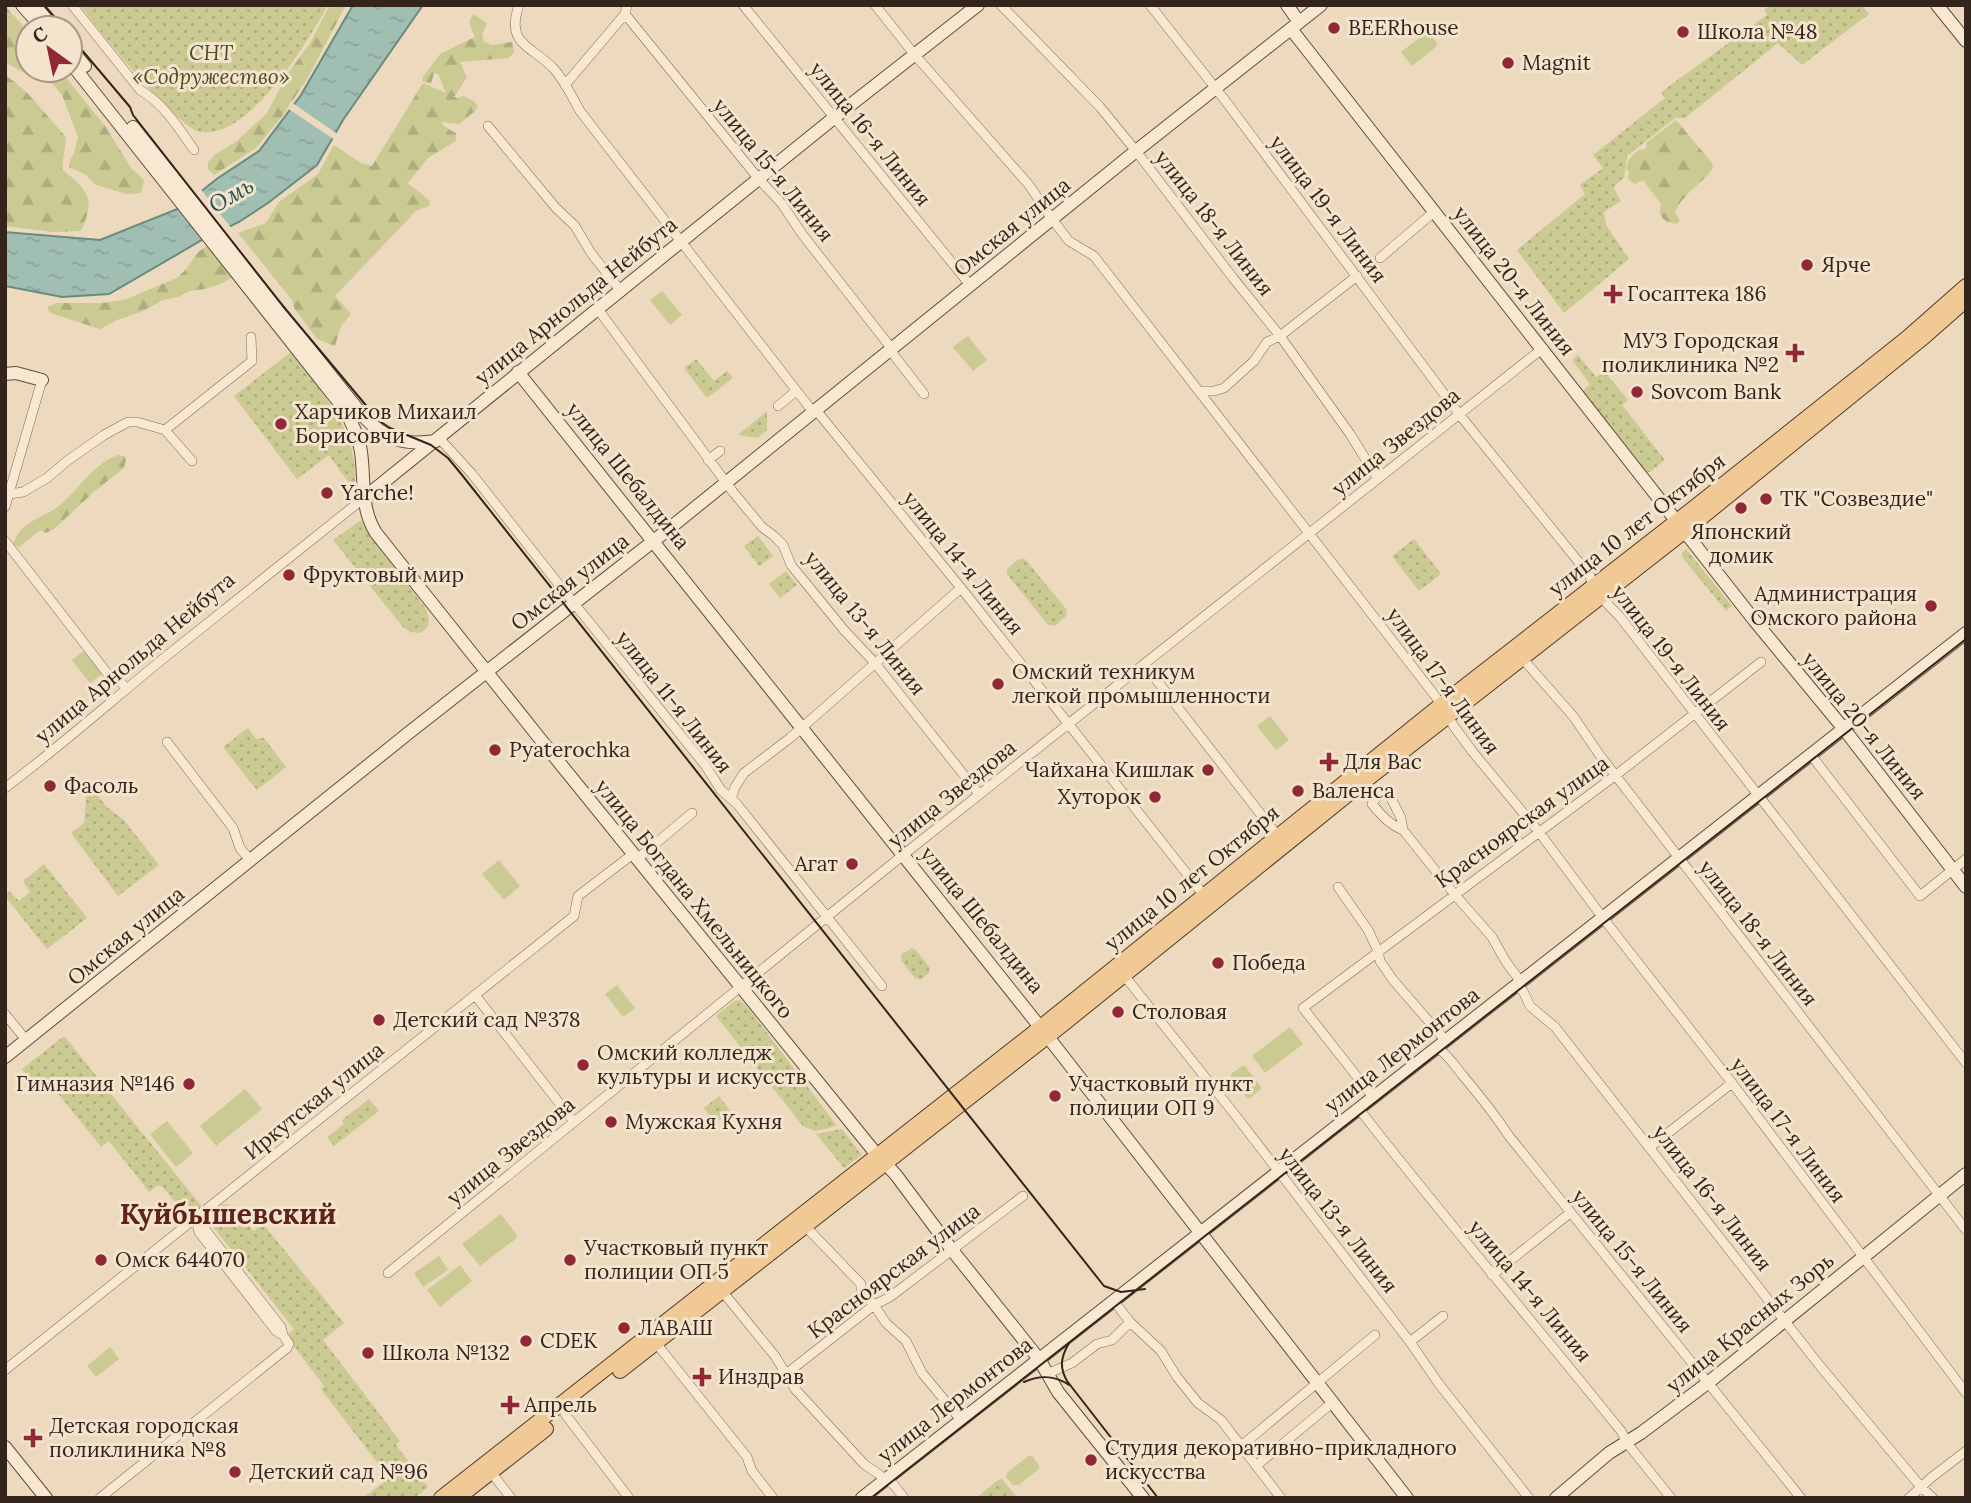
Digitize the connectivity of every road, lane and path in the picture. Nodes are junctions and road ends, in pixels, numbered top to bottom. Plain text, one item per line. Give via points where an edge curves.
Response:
1 (72, 5) edge
2 (519, 5) edge
3 (743, 5) edge
4 (875, 5) edge
5 (978, 5) edge
6 (1001, 5) edge
7 (1150, 5) edge
8 (1287, 5) edge
9 (1321, 5) edge
10 (1937, 5) edge
11 (626, 10) edge
12 (1295, 26) junction
13 (1966, 41) edge
14 (914, 54) junction
15 (84, 66) edge
16 (84, 79) edge
17 (565, 85) junction
18 (1215, 88) junction
19 (835, 117) junction
20 (488, 125) dead end
21 (194, 150) dead end
22 (1136, 151) junction
23 (758, 178) junction
24 (1435, 211) junction
25 (1052, 219) junction
26 (682, 240) junction
27 (1380, 258) dead end
28 (1357, 276) junction
29 (970, 285) junction
30 (1966, 286) edge
31 (620, 290) junction
32 (1966, 300) edge
33 (597, 308) junction
34 (274, 311) junction
35 (1280, 335) junction
36 (251, 337) dead end
37 (1543, 348) junction
38 (891, 350) junction
39 (518, 372) junction
40 (5, 374) edge
41 (42, 380) joint
42 (796, 391) junction
43 (1199, 391) junction
44 (924, 394) dead end
45 (778, 406) dead end
46 (815, 411) junction
47 (1459, 414) junction
48 (165, 430) junction
49 (438, 439) junction
50 (720, 450) dead end
51 (708, 460) junction
52 (192, 461) dead end
53 (1378, 480) junction
54 (726, 483) junction
55 (9, 494) junction
56 (364, 498) junction
57 (5, 507) edge
58 (1681, 526) junction
59 (1310, 534) junction
60 (653, 541) junction
61 (6, 542) edge
62 (961, 588) junction
63 (1597, 592) junction
64 (574, 604) junction
65 (1966, 634) edge
66 (1522, 658) junction
67 (874, 662) junction
68 (1761, 662) dead end
69 (1144, 664) junction
70 (487, 672) junction
71 (125, 690) junction
72 (1445, 710) junction
73 (1695, 714) junction
74 (1069, 724) junction
75 (801, 728) junction
76 (1844, 729) junction
77 (167, 742) dead end
78 (1811, 755) junction
79 (1616, 775) junction
80 (5, 788) edge
81 (979, 794) junction
82 (1758, 797) junction
83 (731, 799) junction
84 (692, 813) dead end
85 (1403, 830) dead end
86 (1539, 832) junction
87 (1277, 835) junction
88 (903, 855) junction
89 (635, 856) junction
90 (1679, 858) junction
91 (1966, 859) edge
92 (250, 860) junction
93 (1953, 870) junction
94 (1338, 887) dead end
95 (1966, 887) edge
96 (1455, 895) junction
97 (1208, 900) junction
98 (827, 917) junction
99 (1603, 918) junction
100 (1378, 951) junction
101 (1121, 971) junction
102 (1518, 984) junction
103 (882, 986) dead end
104 (740, 987) junction
105 (475, 995) junction
106 (5, 1014) edge
107 (1044, 1032) junction
108 (26, 1040) junction
109 (1442, 1044) junction
110 (5, 1057) edge
111 (1966, 1063) edge
112 (1732, 1083) junction
113 (1373, 1097) junction
114 (1359, 1109) junction
115 (574, 1122) junction
116 (1650, 1147) junction
117 (881, 1159) junction
118 (1278, 1172) junction
119 (1966, 1174) edge
120 (1938, 1195) junction
121 (1023, 1196) dead end
122 (1570, 1213) junction
123 (196, 1223) junction
124 (805, 1226) junction
125 (1966, 1230) edge
126 (1199, 1232) junction
127 (952, 1250) junction
128 (1862, 1258) junction
129 (388, 1273) dead end
130 (1492, 1275) junction
131 (722, 1291) junction
132 (1114, 1300) junction
133 (874, 1305) junction
134 (1443, 1316) dead end
135 (1785, 1319) junction
136 (1130, 1322) junction
137 (1375, 1335) dead end
138 (1410, 1342) junction
139 (656, 1343) junction
140 (1039, 1360) junction
141 (5, 1370) edge
142 (786, 1374) junction
143 (1047, 1374) junction
144 (1709, 1382) junction
145 (1316, 1383) junction
146 (1966, 1393) edge
147 (1332, 1403) junction
148 (565, 1414) junction
149 (961, 1420) junction
150 (1627, 1443) junction
151 (1241, 1446) junction
152 (5, 1447) edge
153 (1966, 1451) edge
154 (1256, 1466) junction
155 (491, 1472) junction
156 (886, 1479) junction
157 (1921, 1487) junction
158 (46, 1498) edge
159 (100, 1498) edge
160 (441, 1498) edge
161 (458, 1498) edge
162 (510, 1498) edge
163 (629, 1498) edge
164 (774, 1498) edge
165 (862, 1498) edge
166 (904, 1498) edge
167 (1143, 1498) edge
168 (1281, 1498) edge
169 (1407, 1498) edge
170 (1529, 1498) edge
171 (1556, 1498) edge
172 (1671, 1498) edge
173 (1801, 1498) edge
174 (1909, 1498) edge
175 (1933, 1498) edge

1 - 21 street via 140,90 170,115
2 - 17 street, улица 14-я Линия via 514,20 521,43 547,62
3 - 19 street, улица 16-я Линия
4 - 14 street, улица 17-я Линия
5 - 14 main road, улица Арнольда Нейбута
6 - 22 street, улица 18-я Линия
7 - 18 street, улица 19-я Линия
8 - 12 main road, улица 20-я Линия
9 - 12 main road, Омская улица
10 - 13 main road
11 - 17 street
11 - 23 street, улица 15-я Линия
12 - 18 main road, Омская улица
12 - 24 main road, улица 20-я Линия
14 - 19 main road, улица Арнольда Нейбута
14 - 25 street, улица 17-я Линия via 1029,185
15 - 34 main road
16 - 34 main road
17 - 26 street, улица 14-я Линия via 580,111
18 - 22 main road, Омская улица
18 - 28 street, улица 19-я Линия
19 - 23 main road, улица Арнольда Нейбута
19 - 29 street, улица 16-я Линия
20 - 31 street via 575,226
22 - 25 main road, Омская улица
22 - 35 street, улица 18-я Линия
23 - 26 main road, улица Арнольда Нейбута
23 - 38 street, улица 15-я Линия
24 - 27 street
24 - 37 main road, улица 20-я Линия
25 - 29 main road, Омская улица
25 - 43 street, улица 17-я Линия via 1069,241 1094,256
26 - 31 main road, улица Арнольда Нейбута
26 - 42 street, улица 14-я Линия
28 - 35 street
28 - 47 street, улица 19-я Линия
29 - 38 main road, Омская улица
30 - 58 main road, улица 10 лет Октября
31 - 33 main road, улица Арнольда Нейбута
32 - 58 main road, улица 10 лет Октября
33 - 39 main road, улица Арнольда Нейбута
33 - 51 street, улица 13-я Линия
34 - 49 main road via 375,429 409,443
34 - 56 main road, улица Богдана Хмельницкого via 345,410 359,440
35 - 43 street via 1267,342 1224,388
35 - 53 street, улица 18-я Линия
36 - 48 street via 252,360
37 - 47 street, улица Звездова
37 - 58 main road, улица 20-я Линия
38 - 44 street, улица 15-я Линия
38 - 46 main road, Омская улица
39 - 49 main road, улица Арнольда Нейбута
39 - 60 main road, улица Шебалдина
40 - 41 main road
41 - 55 street
42 - 45 street
42 - 46 street, улица 14-я Линия
43 - 59 street, улица 17-я Линия
46 - 54 main road, Омская улица
46 - 62 street, улица 14-я Линия
47 - 53 street, улица Звездова
47 - 63 street, улица 19-я Линия via 1590,576
48 - 52 street
48 - 55 street via 124,423 47,478 23,492
49 - 56 main road, улица Арнольда Нейбута
49 - 64 street, улица 11-я Линия via 472,474
50 - 51 street
51 - 54 street, улица 13-я Линия
53 - 59 street, улица Звездова
54 - 60 main road, Омская улица
54 - 67 street, улица 13-я Линия via 783,545 791,565
55 - 57 street
56 - 70 main road, улица Богдана Хмельницкого via 376,533
56 - 71 street, улица Арнольда Нейбута
58 - 63 main road, улица 10 лет Октября
58 - 76 main road, улица 20-я Линия
59 - 69 street, улица Звездова
59 - 72 street, улица 17-я Линия
60 - 64 main road, Омская улица
60 - 75 main road, улица Шебалдина
61 - 71 street
62 - 67 street
62 - 74 street, улица 14-я Линия
63 - 66 main road, улица 10 лет Октября
63 - 72 main road, улица 10 лет Октября
63 - 73 street, улица 19-я Линия
64 - 70 main road, Омская улица
64 - 83 street, улица 11-я Линия
65 - 76 main road, улица Лермонтова
66 - 72 main road, улица 10 лет Октября
66 - 79 street, улица 18-я Линия
67 - 75 street
67 - 81 street, улица 13-я Линия
68 - 73 street, Красноярская улица
69 - 74 street, улица Звездова
69 - 87 street
70 - 89 main road, улица Богдана Хмельницкого
70 - 92 main road, Омская улица
71 - 80 street, улица Арнольда Нейбута
72 - 86 street, улица 17-я Линия via 1455,729
72 - 87 main road, улица 10 лет Октября
72 - 97 main road, улица 10 лет Октября
73 - 79 street, Красноярская улица
73 - 82 street, улица 19-я Линия
74 - 81 street, улица Звездова
74 - 97 street, улица 14-я Линия
75 - 83 street via 744,773
75 - 88 main road, улица Шебалдина
76 - 78 main road, улица Лермонтова
76 - 93 main road, улица 20-я Линия
77 - 92 street via 233,828
78 - 82 main road, улица Лермонтова
78 - 93 street via 1920,896
79 - 86 street, Красноярская улица
79 - 90 street, улица 18-я Линия
81 - 88 street, улица Звездова
82 - 90 main road, улица Лермонтова
82 - 111 street, улица 19-я Линия
83 - 98 street, улица 11-я Линия
84 - 89 street, Иркутская улица
85 - 96 street, улица 16-я Линия
86 - 96 street, Красноярская улица
86 - 99 street, улица 17-я Линия
87 - 97 main road, улица 10 лет Октября
88 - 98 street, улица Звездова
88 - 107 main road, улица Шебалдина
89 - 104 main road, улица Богдана Хмельницкого
89 - 105 street, Иркутская улица via 578,896 573,916
90 - 99 main road, улица Лермонтова
90 - 120 street, улица 18-я Линия
91 - 93 street
92 - 108 main road, Омская улица
93 - 95 main road, улица 20-я Линия
94 - 100 street, улица 15-я Линия
96 - 100 street, Красноярская улица
96 - 102 street, улица 16-я Линия via 1492,937
97 - 101 main road, улица 10 лет Октября
98 - 103 street, улица 11-я Линия
98 - 104 street, улица Звездова
99 - 102 main road, улица Лермонтова
99 - 112 street, улица 17-я Линия
100 - 109 street, улица 15-я Линия via 1393,980
100 - 113 street, Красноярская улица via 1303,1008
101 - 107 main road, улица 10 лет Октября
101 - 118 street, улица 13-я Линия
102 - 109 main road, улица Лермонтова
102 - 116 street, улица 16-я Линия via 1530,1006 1555,1027
104 - 115 street, улица Звездова
104 - 117 main road, улица Богдана Хмельницкого
105 - 115 street
105 - 123 street, Иркутская улица
106 - 108 street
107 - 117 main road, улица 10 лет Октября
107 - 126 main road, улица Шебалдина
108 - 110 main road, Омская улица
109 - 113 main road, улица Лермонтова
109 - 122 street, улица 15-я Линия
112 - 116 street
112 - 128 street, улица 17-я Линия
113 - 114 main road, улица Лермонтова
114 - 118 main road, улица Лермонтова
114 - 130 street, улица 14-я Линия
115 - 129 street, улица Звездова
116 - 135 street, улица 16-я Линия
117 - 124 main road, улица 10 лет Октября
117 - 127 main road, улица Богдана Хмельницкого
117 - 160 main road, улица 10 лет Октября
118 - 126 main road, улица Лермонтова
118 - 138 street, улица 13-я Линия
119 - 120 main road, улица Красных Зорь
120 - 125 street, улица 18-я Линия
120 - 128 main road, улица Красных Зорь
121 - 127 street, Красноярская улица
122 - 130 street
122 - 144 street, улица 15-я Линия
123 - 141 street, Иркутская улица
123 - 159 street via 281,1327 289,1344
124 - 131 main road, улица 10 лет Октября
124 - 133 street via 861,1284 861,1291
126 - 132 main road, улица Лермонтова
126 - 145 main road, улица Шебалдина
127 - 133 street, Красноярская улица
127 - 140 main road, улица Богдана Хмельницкого
128 - 135 main road, улица Красных Зорь
128 - 146 street, улица 17-я Линия
130 - 150 street, улица 14-я Линия
131 - 139 main road, улица 10 лет Октября
131 - 142 street
132 - 136 street
132 - 140 main road, улица Лермонтова
133 - 142 street, Красноярская улица
133 - 149 street via 906,1341 922,1373
134 - 138 street
135 - 144 main road, улица Красных Зорь
135 - 157 street, улица 16-я Линия
136 - 143 street via 1112,1340
136 - 151 street via 1161,1351 1191,1395 1221,1420
137 - 145 street
138 - 170 street, улица 13-я Линия
139 - 148 main road, улица 10 лет Октября
139 - 164 street
140 - 143 main road, улица Богдана Хмельницкого
140 - 149 main road, улица Лермонтова
142 - 156 street via 844,1444
143 - 167 main road, улица Богдана Хмельницкого
144 - 150 main road, улица Красных Зорь
144 - 173 street, улица 15-я Линия
145 - 147 main road, улица Шебалдина
145 - 151 street
147 - 154 street
147 - 169 main road, улица Шебалдина
148 - 155 main road, улица 10 лет Октября
148 - 163 street
149 - 156 main road, улица Лермонтова
150 - 171 main road, улица Красных Зорь
150 - 172 street, улица 14-я Линия
151 - 154 street
152 - 158 main road
153 - 157 street
154 - 168 street
155 - 161 main road, улица 10 лет Октября
155 - 162 street
156 - 165 main road, улица Лермонтова
156 - 166 street
157 - 174 street
157 - 175 street, улица 16-я Линия

